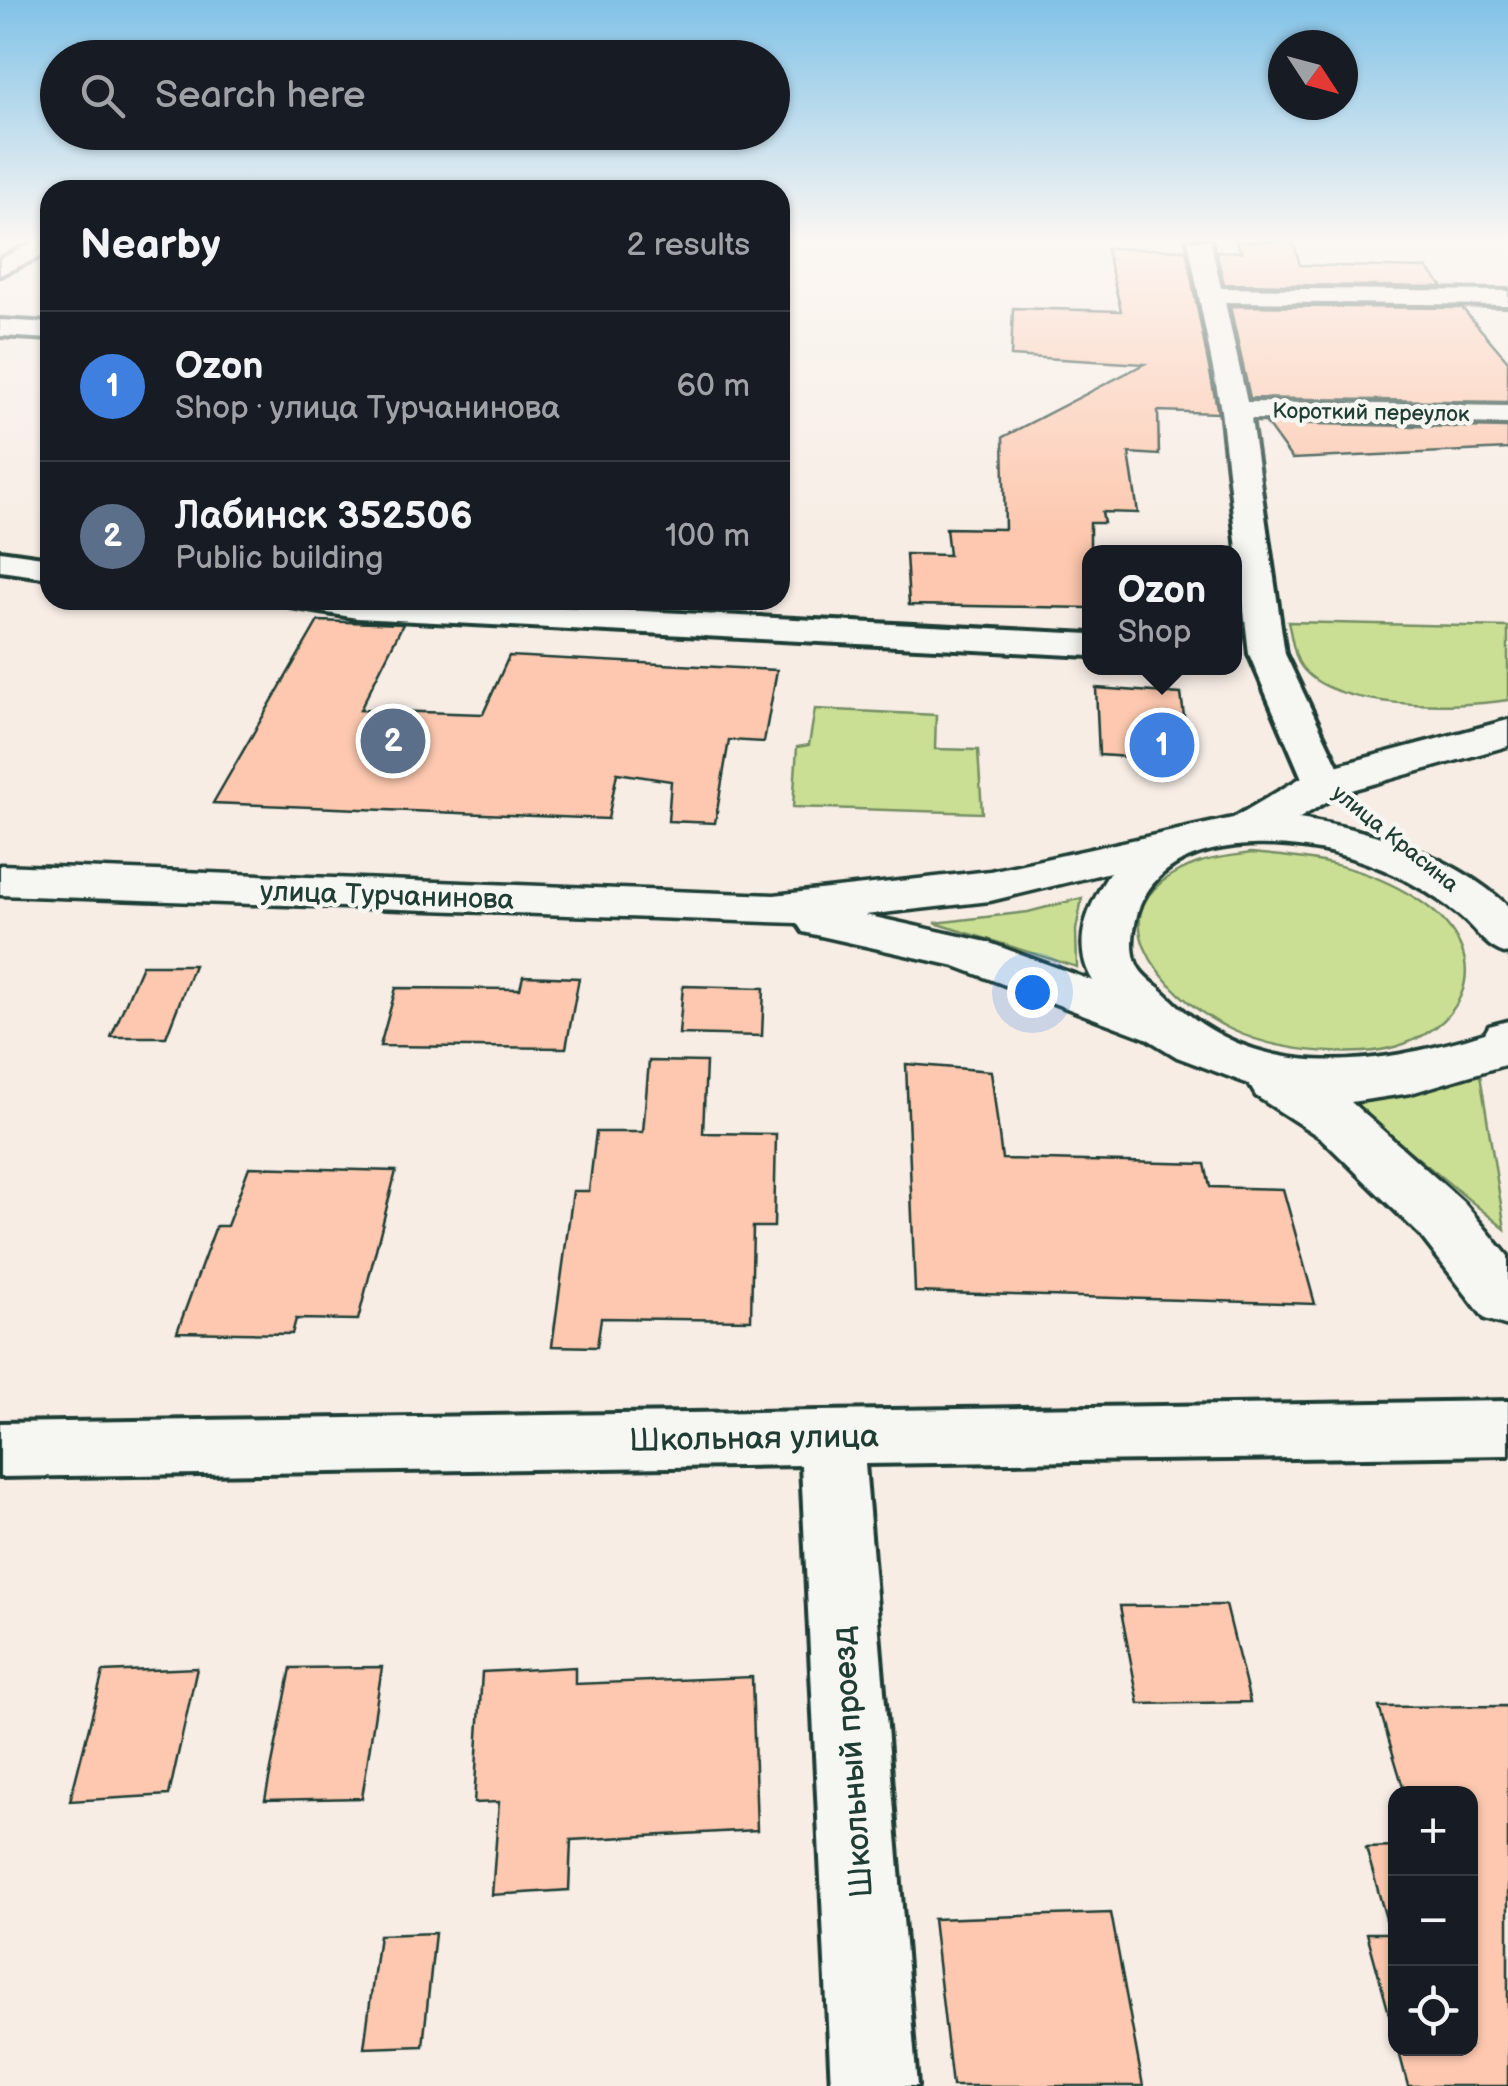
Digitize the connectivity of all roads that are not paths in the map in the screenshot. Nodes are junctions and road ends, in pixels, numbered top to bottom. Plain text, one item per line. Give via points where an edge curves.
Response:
1 (1220, 337) edge
2 (1235, 410) junction
3 (1508, 415) edge
4 (0, 561) edge
5 (40, 567) edge
6 (548, 610) edge
7 (1082, 644) edge
8 (1251, 653) edge
9 (1508, 734) edge
10 (1325, 784) junction
11 (1247, 830) junction
12 (1194, 838) junction
13 (0, 880) edge
14 (774, 910) junction
15 (1495, 923) edge
16 (1175, 1034) junction
17 (1507, 1046) edge
18 (1252, 1067) junction
19 (1508, 1301) edge
20 (1508, 1428) edge
21 (831, 1438) junction
22 (0, 1450) edge
23 (874, 2086) edge

1 - 2 street, улица Красина
2 - 3 street, Короткий переулок
2 - 8 street, улица Красина
4 - 5 street
6 - 7 street
8 - 10 street, улица Красина
9 - 10 street
10 - 11 street
10 - 15 street, улица Красина
11 - 12 street
11 - 15 street via 1330,838 1385,853
12 - 14 street, улица Турчанинова via 990,886
12 - 16 street via 1147,862 1122,888 1106,931 1114,974
13 - 14 street, улица Турчанинова
14 - 16 street, улица Турчанинова via 968,953 1129,1010
16 - 18 street, улица Турчанинова
17 - 18 street via 1411,1075 1349,1083
18 - 19 street via 1342,1124 1442,1219
20 - 21 street, Школьная улица
21 - 22 street, Школьная улица
21 - 23 street, Школьный проезд

